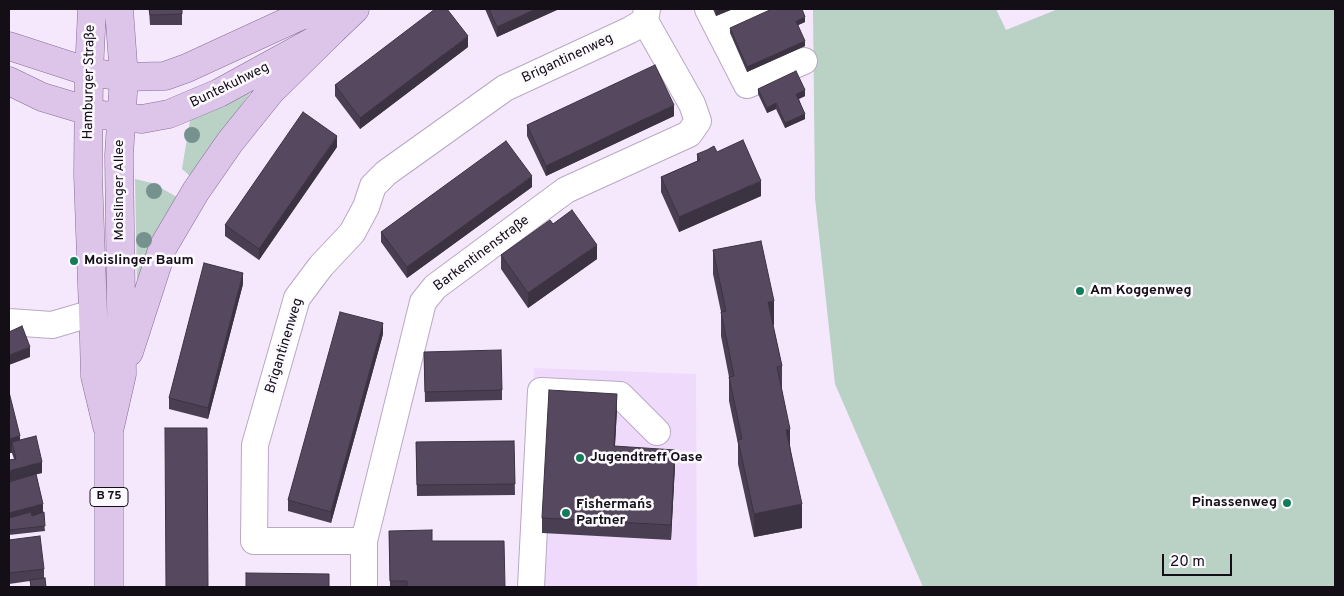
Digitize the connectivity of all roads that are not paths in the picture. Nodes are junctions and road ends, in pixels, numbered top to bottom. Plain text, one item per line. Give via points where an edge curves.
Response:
1 (92, 9) edge
2 (118, 9) edge
3 (354, 9) edge
4 (764, 9) edge
5 (646, 15) edge
6 (713, 19) edge
7 (328, 20) edge
8 (9, 46) edge
9 (804, 61) dead end
10 (88, 72) junction
11 (124, 77) junction
12 (9, 81) edge
13 (89, 111) junction
14 (121, 118) junction
15 (88, 154) joint
16 (93, 313) junction
17 (9, 322) edge
18 (122, 374) junction
19 (109, 431) junction
20 (657, 432) dead end
21 (364, 542) junction
22 (109, 587) edge
23 (364, 587) edge
24 (531, 587) edge

1 - 10 main road, Hamburger Straße / B 75
2 - 11 main road, Moislinger Allee / B 75
3 - 7 main road, Buntekuhweg
4 - 6 street
5 - 21 street, Barkentinenstraße via 698,121 689,134 566,190 435,287 423,302
5 - 21 street, Brigantinenweg via 630,30 505,88 386,173 373,186 352,233 297,298 255,445 254,540
6 - 9 street via 747,85
7 - 11 main road, Buntekuhweg via 300,16 165,76
7 - 14 main road, Buntekuhweg via 219,93 169,114 142,119
7 - 18 main road via 230,142 196,191 164,247
8 - 10 main road, Buntekuhweg
10 - 11 main road, Buntekuhweg
10 - 13 main road, Hamburger Straße / B 75
11 - 14 main road, Moislinger Allee / B 75
12 - 13 main road, Buntekuhweg via 42,97
13 - 14 main road, Buntekuhweg
13 - 15 main road, Hamburger Straße / B 75
14 - 18 main road, Moislinger Allee / B 75
15 - 16 main road, Moislinger Allee / B 75
16 - 17 street via 52,325
16 - 19 main road, Moislinger Allee / B 75 via 95,376
18 - 19 main road, Moislinger Allee / B 75
19 - 22 main road, Moislinger Allee / B 75
20 - 24 street via 620,395 541,391
21 - 23 street, Barkentinenstraße

